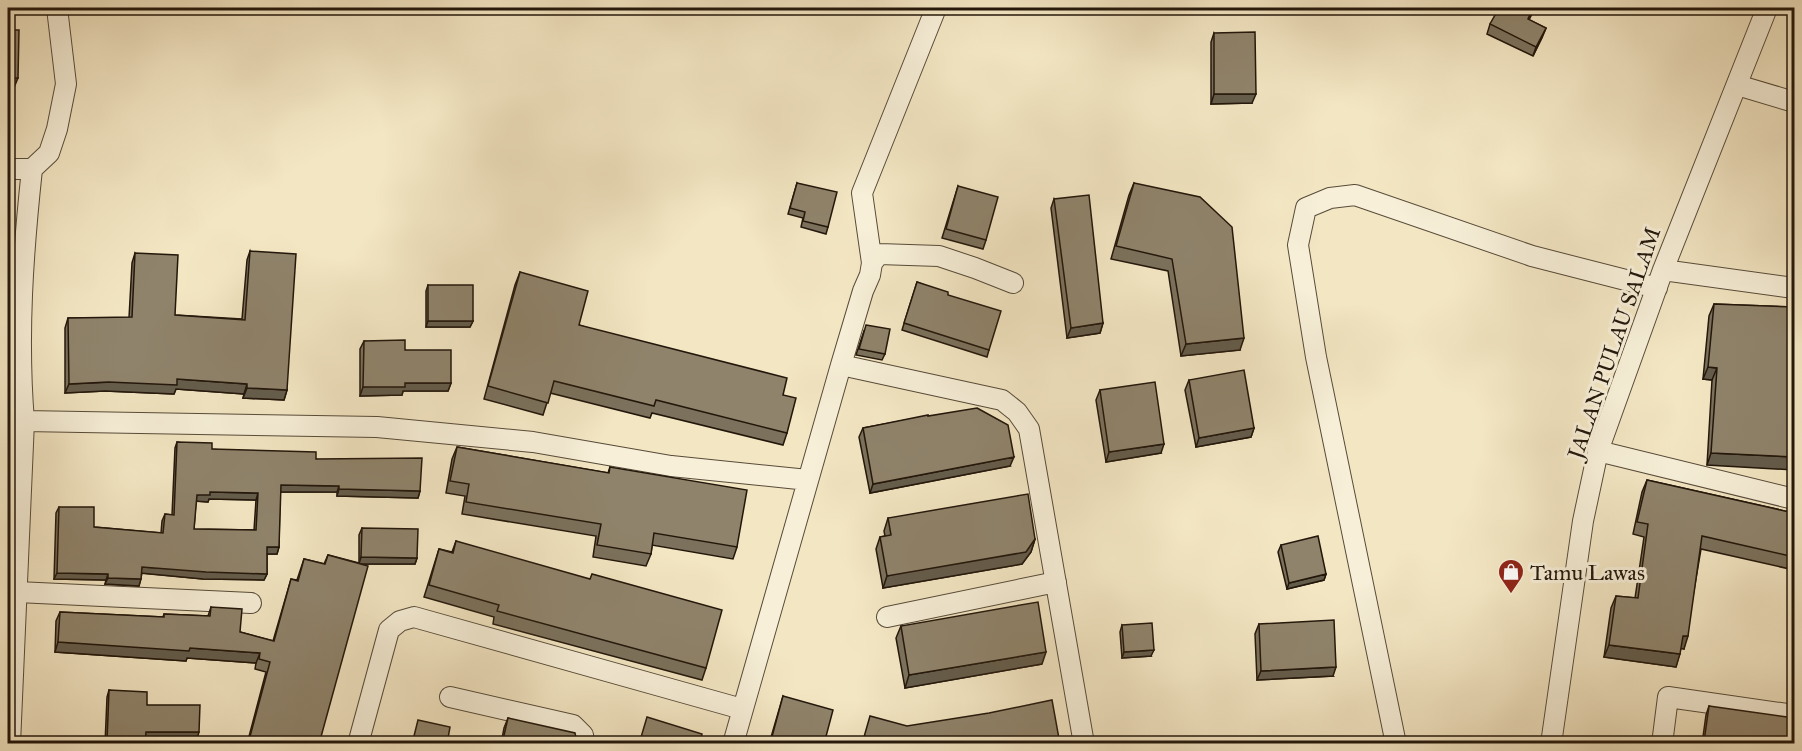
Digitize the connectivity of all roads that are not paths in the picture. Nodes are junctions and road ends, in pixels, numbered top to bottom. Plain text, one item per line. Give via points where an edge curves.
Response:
1 (57, 8) edge
2 (936, 8) edge
3 (1767, 8) edge
4 (1737, 84) junction
5 (1794, 102) edge
6 (8, 169) edge
7 (32, 169) junction
8 (872, 262) junction
9 (1660, 279) junction
10 (1013, 283) dead end
11 (1794, 288) edge
12 (841, 365) junction
13 (24, 421) junction
14 (1598, 451) junction
15 (808, 480) junction
16 (1794, 499) edge
17 (1056, 582) junction
18 (17, 592) junction
19 (251, 603) dead end
20 (886, 617) dead end
21 (450, 697) dead end
22 (742, 709) junction
23 (1794, 715) edge
24 (1552, 736) edge
25 (10, 744) edge
26 (358, 744) edge
27 (584, 744) edge
28 (733, 744) edge
29 (1084, 744) edge
30 (1396, 744) edge
31 (1536, 744) edge
32 (1662, 744) edge

1 - 7 street via 66,84 49,153
2 - 8 street via 862,193
3 - 4 street, JALAN PULAU SALAM
4 - 5 street
4 - 9 street, JALAN PULAU SALAM
6 - 7 street
7 - 13 street via 23,258 20,373
8 - 10 street via 879,254 939,256
8 - 12 street
9 - 11 street
9 - 14 street, JALAN PULAU SALAM
9 - 30 street via 1532,256 1355,195 1330,198 1306,208 1298,245 1316,357
12 - 15 street
12 - 17 street via 1002,400 1017,412 1029,429
13 - 15 street via 377,427 533,442 671,466
13 - 18 street
14 - 16 street
14 - 24 street, JALAN PULAU SALAM via 1583,521
15 - 22 street
17 - 20 street
17 - 29 street
18 - 19 street
18 - 25 street
21 - 27 street via 573,725 584,735
22 - 26 street via 414,617 389,630
22 - 28 street
23 - 32 street via 1668,697
24 - 31 street

